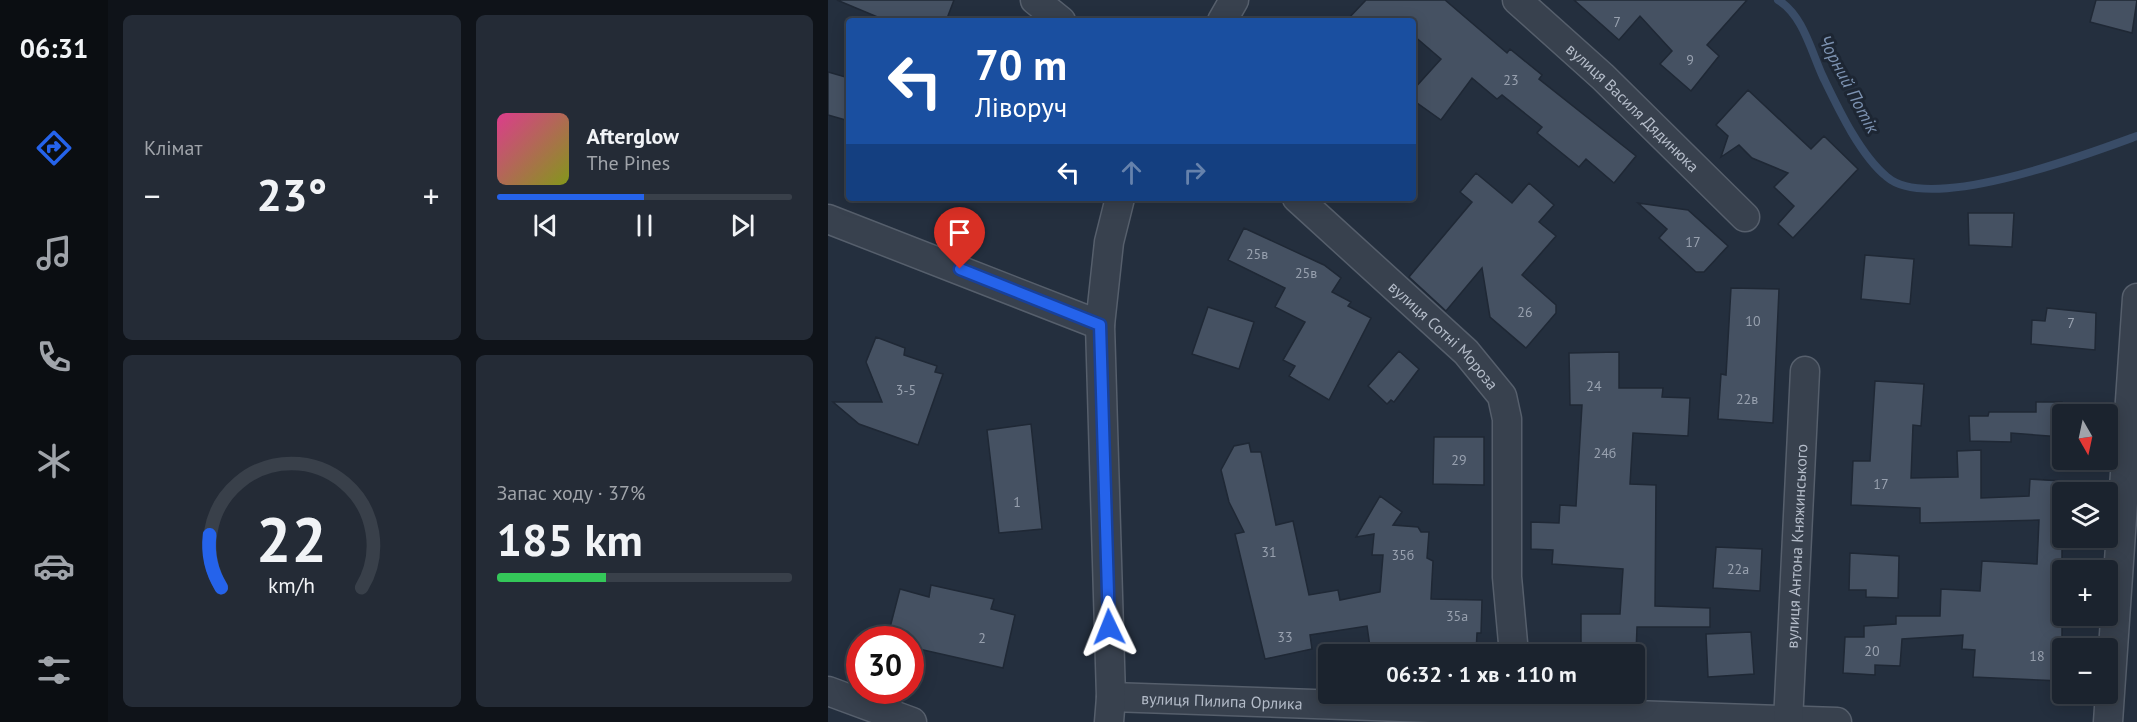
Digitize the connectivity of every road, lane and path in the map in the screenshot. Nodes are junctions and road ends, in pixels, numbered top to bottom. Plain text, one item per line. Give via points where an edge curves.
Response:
1 (1035, 0) edge
2 (1234, 0) edge
3 (1517, 0) edge
4 (1057, 18) edge
5 (1224, 18) edge
6 (1119, 201) edge
7 (1300, 201) edge
8 (1745, 218) dead end
9 (828, 219) edge
10 (2137, 298) edge
11 (1100, 325) junction
12 (1805, 371) dead end
13 (1513, 644) edge
14 (828, 691) edge
15 (1521, 708) edge
16 (1110, 709) edge
17 (1788, 721) edge
18 (912, 722) edge
19 (1837, 722) edge
20 (2108, 722) edge

1 - 4 street
2 - 5 street
3 - 8 street, вулиця Василя Дядинюка via 1603,77
6 - 11 street via 1109,242
7 - 13 street, вулиця Сотні Мороза via 1442,328 1502,396 1507,419 1507,577
9 - 11 street
10 - 20 street
11 - 16 street
12 - 17 street, вулиця Антона Княжинського
14 - 18 street
15 - 16 street, вулиця Пилипа Орлика
15 - 17 street, вулиця Пилипа Орлика
17 - 19 street, вулиця Пилипа Орлика

